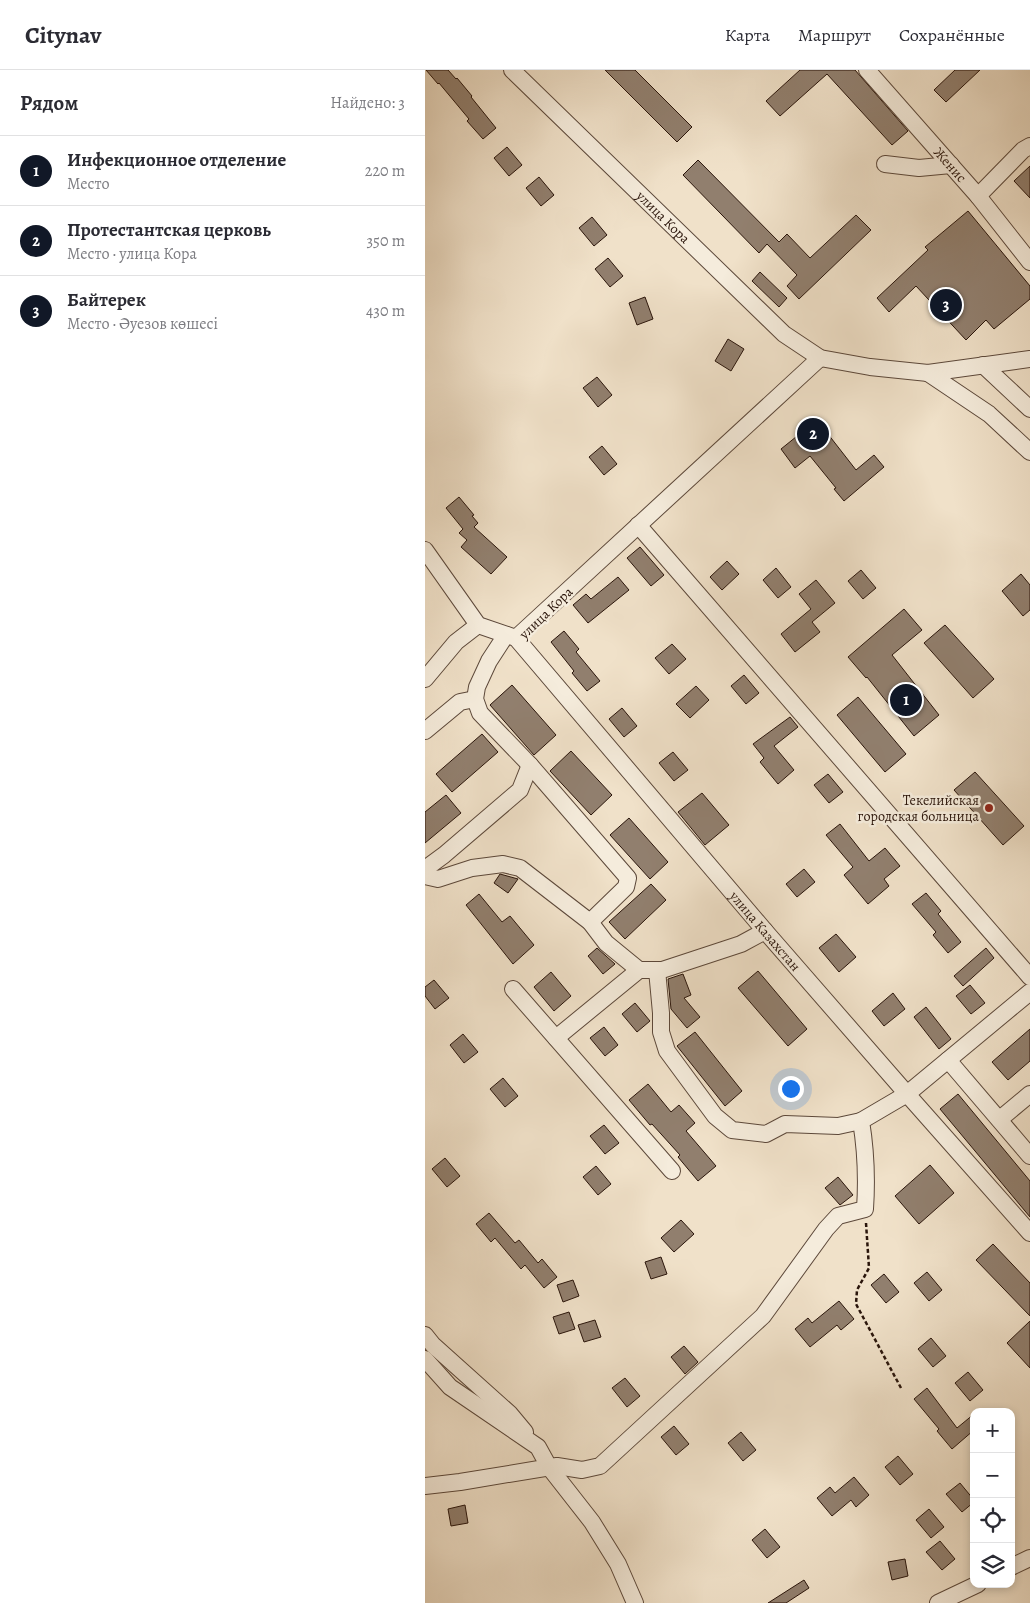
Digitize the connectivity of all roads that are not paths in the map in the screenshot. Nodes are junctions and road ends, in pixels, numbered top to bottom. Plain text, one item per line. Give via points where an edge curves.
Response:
1 (512, 70) edge
2 (867, 70) edge
3 (1030, 146) edge
4 (885, 164) dead end
5 (951, 166) junction
6 (978, 196) junction
7 (1030, 262) edge
8 (820, 358) junction
9 (1030, 359) edge
10 (983, 365) junction
11 (928, 373) junction
12 (1030, 409) edge
13 (1030, 452) edge
14 (639, 525) junction
15 (426, 553) edge
16 (478, 625) junction
17 (514, 639) junction
18 (425, 679) edge
19 (475, 699) junction
20 (425, 731) edge
21 (530, 765) junction
22 (425, 869) edge
23 (425, 876) edge
24 (590, 922) junction
25 (765, 931) junction
26 (639, 970) junction
27 (657, 970) junction
28 (1030, 977) edge
29 (513, 989) dead end
30 (1030, 992) edge
31 (556, 1038) junction
32 (948, 1060) junction
33 (907, 1094) junction
34 (1030, 1094) edge
35 (1000, 1119) junction
36 (861, 1122) junction
37 (1030, 1156) edge
38 (672, 1171) dead end
39 (1030, 1233) edge
40 (425, 1335) edge
41 (425, 1359) edge
42 (537, 1447) junction
43 (549, 1468) junction
44 (425, 1486) edge
45 (1030, 1558) edge
46 (1015, 1564) edge
47 (970, 1588) edge
48 (633, 1601) edge
49 (939, 1603) edge

1 - 8 street, улица Кора via 783,334
2 - 5 street, Женис
3 - 6 street
4 - 5 street via 919,168
5 - 6 street, Женис
6 - 7 street, Женис
8 - 11 street, улица Кора
8 - 14 street, улица Кора
9 - 10 street
10 - 11 street
10 - 12 street
11 - 13 street via 989,414
14 - 17 street, улица Кора
14 - 28 street
15 - 16 street
16 - 17 street
16 - 18 street via 456,642
17 - 19 street, улица Кора via 489,661
17 - 25 street, улица Казахстан
19 - 20 street via 460,702
19 - 21 street via 480,713
21 - 22 street via 519,790
21 - 24 street via 628,878 626,887
23 - 24 street via 438,879 471,868 503,864 520,868
24 - 26 street via 606,944
25 - 27 street via 741,944
25 - 33 street, улица Казахстан
26 - 27 street
26 - 31 street
27 - 36 street via 661,1032 667,1051 715,1116 732,1130 766,1134 785,1124 838,1126
29 - 31 street
30 - 32 street
31 - 38 street
32 - 33 street
32 - 35 street
33 - 36 street
33 - 39 street, улица Казахстан
34 - 35 street
35 - 37 street
36 - 43 street via 866,1151 865,1209 838,1216 763,1316 600,1466 582,1470
40 - 42 street via 510,1414
41 - 42 street via 450,1387
42 - 43 street
43 - 44 street
43 - 48 street via 592,1522 621,1570
45 - 46 street
47 - 49 street

